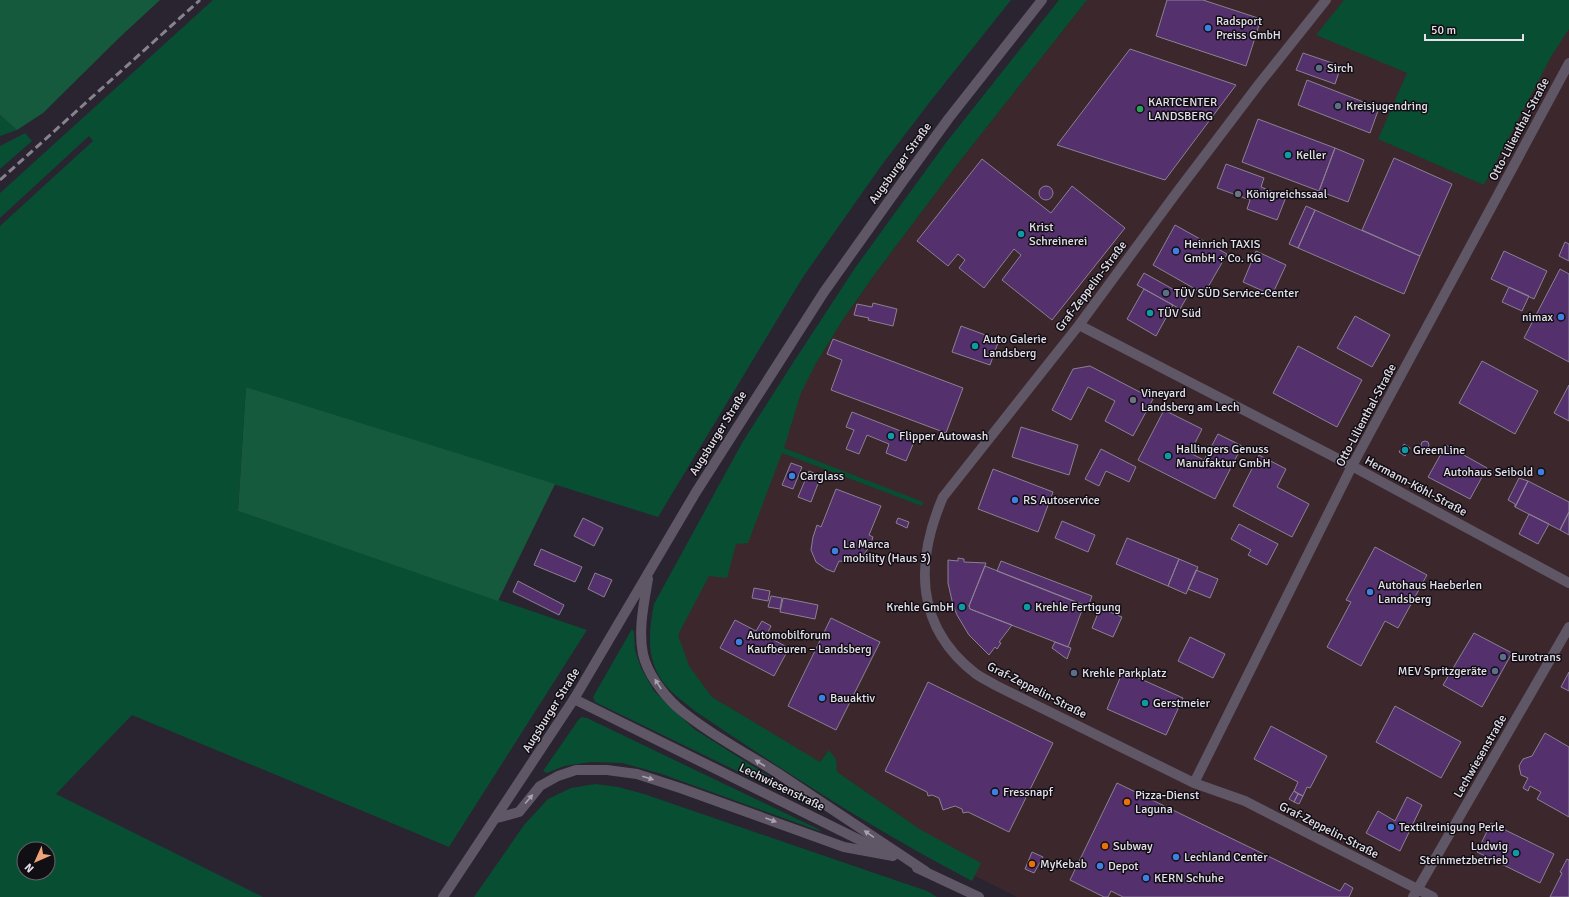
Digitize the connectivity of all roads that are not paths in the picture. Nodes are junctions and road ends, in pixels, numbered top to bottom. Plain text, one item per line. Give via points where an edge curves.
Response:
1 (1042, 0) edge
2 (1326, 0) edge
3 (1569, 63) edge
4 (1079, 325) junction
5 (1352, 466) junction
6 (649, 573) junction
7 (1569, 583) edge
8 (1569, 627) edge
9 (574, 699) junction
10 (1194, 783) junction
11 (497, 818) junction
12 (893, 856) junction
13 (925, 871) junction
14 (1416, 893) edge
15 (444, 897) edge
16 (979, 897) edge
17 (1433, 897) edge

1 - 6 street, Augsburger Straße via 949,118 824,292 700,486
2 - 4 street, Graf-Zeppelin-Straße via 1256,88
3 - 5 street, Otto-Lilienthal-Straße
4 - 5 street, Hermann-Köhl-Straße
4 - 10 street, Graf-Zeppelin-Straße via 943,497 934,518 925,557 927,603 939,633 957,656 976,674
5 - 7 street, Hermann-Köhl-Straße
5 - 10 street, Otto-Lilienthal-Straße
6 - 9 street, Augsburger Straße
13 -> 6 street via 711,731 678,707 662,691 643,655 642,630
8 - 14 street, Lechwiesenstraße
9 - 11 street, Augsburger Straße
9 - 12 street, Lechwiesenstraße
10 - 14 street, Graf-Zeppelin-Straße via 1245,801
11 -> 12 street via 518,812 540,786 558,776 576,770 607,770 637,774 683,788 844,847
11 - 15 street, Augsburger Straße
12 - 13 street, Lechwiesenstraße
13 - 16 street, Lechwiesenstraße
14 - 17 street, Graf-Zeppelin-Straße

